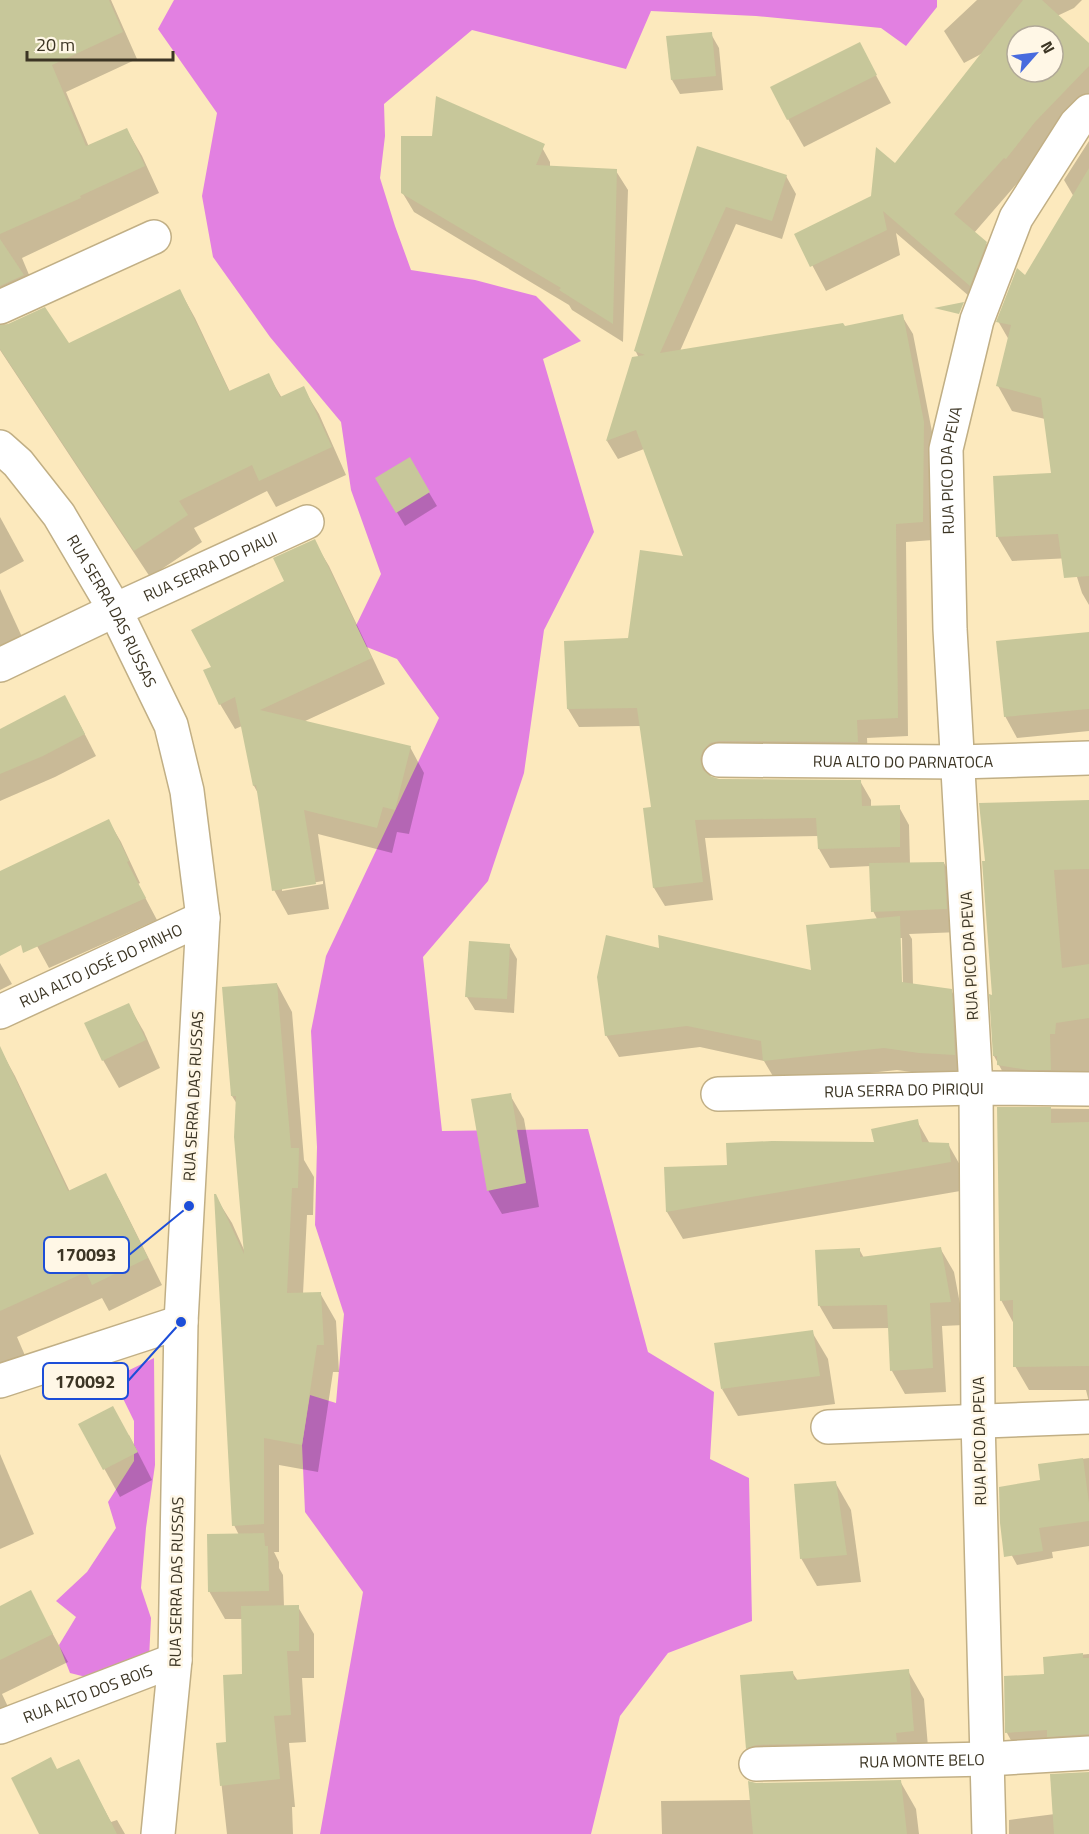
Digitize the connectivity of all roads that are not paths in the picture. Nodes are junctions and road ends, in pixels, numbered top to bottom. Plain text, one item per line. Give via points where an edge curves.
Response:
1 (1089, 111) edge
2 (154, 237) dead end
3 (0, 306) edge
4 (0, 447) edge
5 (307, 522) dead end
6 (115, 610) junction
7 (0, 665) edge
8 (1089, 758) edge
9 (719, 760) dead end
10 (958, 762) junction
11 (203, 918) junction
12 (0, 1012) edge
13 (976, 1088) junction
14 (1089, 1089) edge
15 (717, 1094) dead end
16 (181, 1322) junction
17 (0, 1381) edge
18 (1089, 1417) edge
19 (978, 1420) junction
20 (828, 1427) dead end
21 (175, 1660) junction
22 (0, 1727) edge
23 (1089, 1754) edge
24 (988, 1759) junction
25 (756, 1764) dead end
26 (158, 1834) edge
27 (989, 1834) edge

1 - 10 street, RUA PICO DA PEVA via 1076,124 1017,218 977,320 946,449
2 - 3 street
4 - 6 street, RUA SERRA DAS RUSSAS via 18,463 59,515
5 - 6 street, RUA SERRA DO PIAUI
6 - 7 street, RUA SERRA DO PIAUI
6 - 11 street, RUA SERRA DAS RUSSAS via 171,724 187,791
8 - 10 street, RUA ALTO DO PARNATOCA
9 - 10 street, RUA ALTO DO PARNATOCA
10 - 13 street, RUA PICO DA PEVA
11 - 12 street, RUA ALTO JOSÉ DO PINHO
11 - 16 street, RUA SERRA DAS RUSSAS
13 - 14 street, RUA SERRA DO PIRIQUI
13 - 15 street, RUA SERRA DO PIRIQUI
13 - 19 street, RUA PICO DA PEVA
16 - 17 street
16 - 21 street, RUA SERRA DAS RUSSAS
18 - 19 street
19 - 20 street
19 - 24 street, RUA PICO DA PEVA
21 - 22 street, RUA ALTO DOS BOIS
21 - 26 street, RUA SERRA DAS RUSSAS
23 - 24 street, RUA MONTE BELO
24 - 25 street, RUA MONTE BELO
24 - 27 street, RUA PICO DA PEVA

